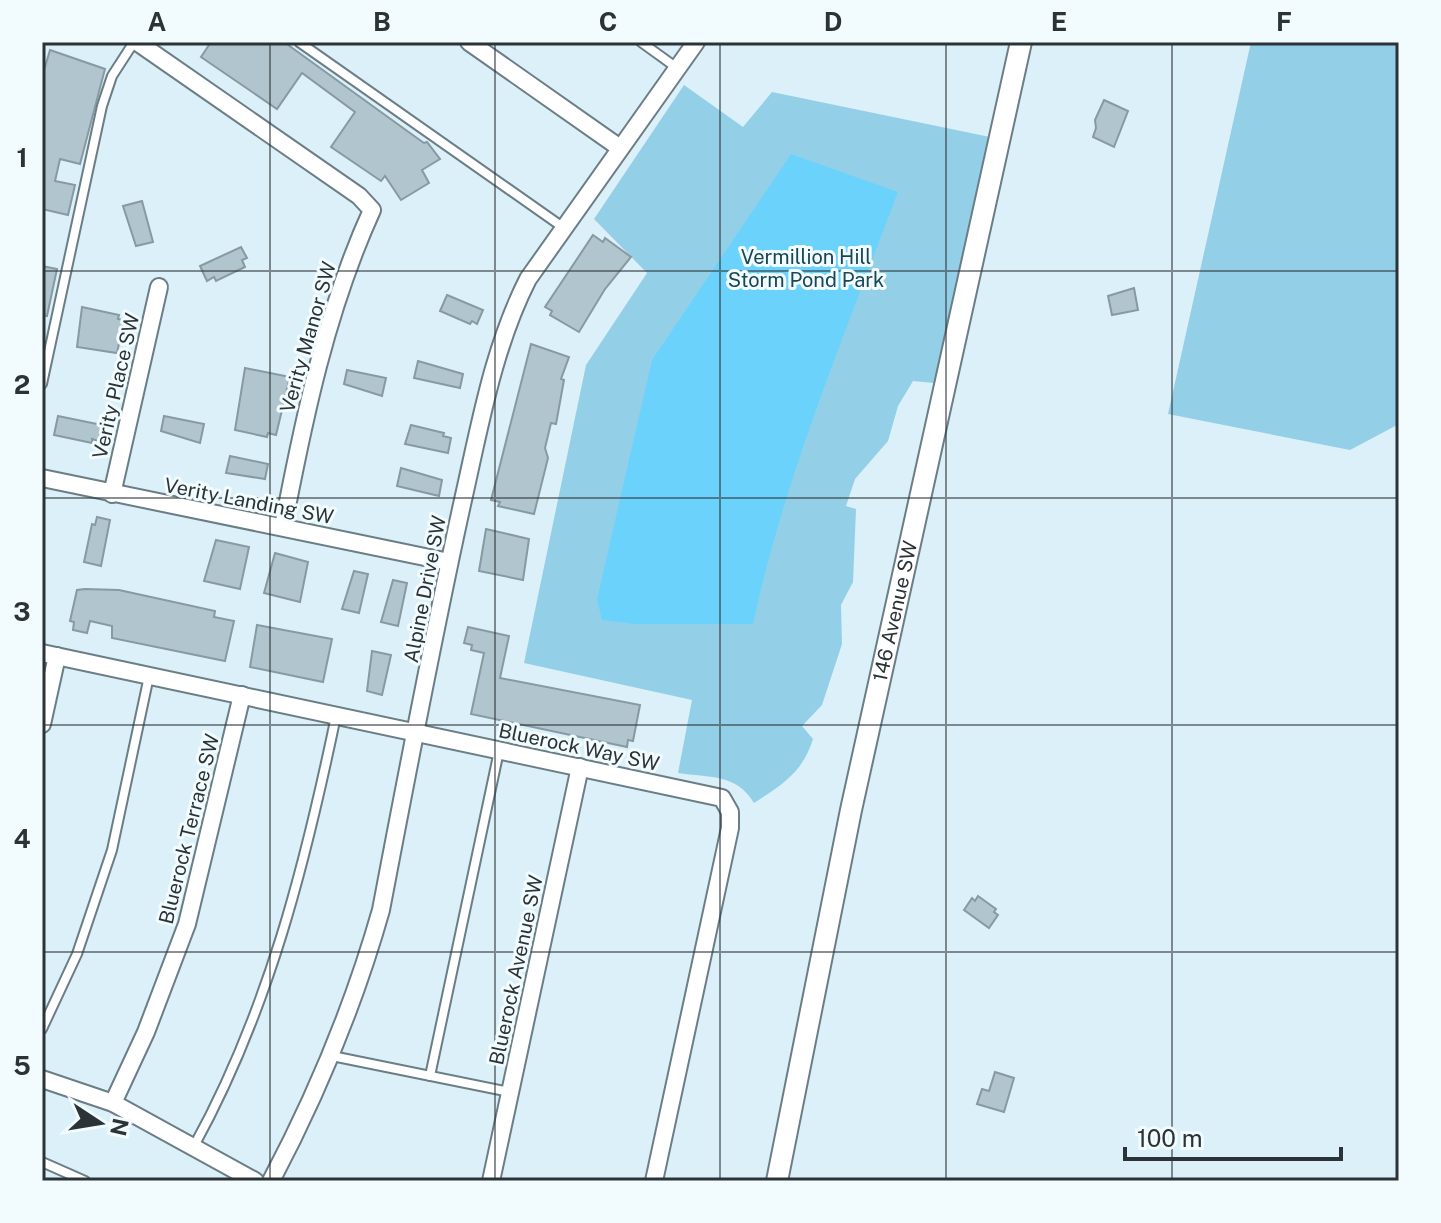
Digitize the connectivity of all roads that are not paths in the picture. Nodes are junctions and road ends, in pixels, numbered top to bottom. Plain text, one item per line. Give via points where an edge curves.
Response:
1 (135, 42) edge
2 (299, 42) edge
3 (469, 42) edge
4 (641, 42) edge
5 (696, 42) edge
6 (1021, 42) edge
7 (677, 68) junction
8 (620, 148) junction
9 (564, 228) junction
10 (159, 287) dead end
11 (42, 384) edge
12 (42, 478) edge
13 (112, 494) junction
14 (283, 527) junction
15 (449, 562) junction
16 (49, 654) edge
17 (149, 676) junction
18 (242, 695) junction
19 (336, 715) junction
20 (42, 724) edge
21 (415, 733) junction
22 (500, 750) junction
23 (580, 767) junction
24 (42, 1029) edge
25 (332, 1056) junction
26 (430, 1076) junction
27 (42, 1079) edge
28 (510, 1092) junction
29 (113, 1103) junction
30 (194, 1146) junction
31 (42, 1162) edge
32 (85, 1181) edge
33 (255, 1181) edge
34 (271, 1181) edge
35 (491, 1181) edge
36 (654, 1181) edge
37 (777, 1181) edge

1 - 11 lane via 112,76 102,106
1 - 14 street, Verity Manor SW via 372,210 333,306
2 - 9 lane
3 - 8 street
4 - 7 lane
5 - 7 street, Alpine Drive SW
6 - 37 street, 146 Avenue SW via 851,810
7 - 8 street, Alpine Drive SW
8 - 9 street, Alpine Drive SW
9 - 15 street, Alpine Drive SW via 528,279 502,339
10 - 13 street, Verity Place SW
12 - 13 street, Verity Landing SW
13 - 14 street, Verity Landing SW
14 - 15 street, Verity Landing SW
15 - 21 street, Alpine Drive SW
16 - 17 street, Bluerock Way SW
16 - 20 street
17 - 18 street, Bluerock Way SW
17 - 24 lane via 112,850 77,954
18 - 19 street, Bluerock Way SW
18 - 29 street, Bluerock Terrace SW via 187,924
19 - 21 street, Bluerock Way SW
19 - 30 lane via 316,812 272,969 233,1069
21 - 22 street, Bluerock Way SW
21 - 25 street, Alpine Drive SW via 381,910
22 - 23 street, Bluerock Way SW
22 - 26 lane
23 - 28 street, Bluerock Avenue SW
23 - 36 street, Bluerock Way SW via 722,798 730,812
25 - 26 lane
25 - 34 street, Alpine Drive SW
26 - 28 lane
27 - 29 street
28 - 35 street, Bluerock Avenue SW
29 - 30 street
30 - 33 street
31 - 32 lane

